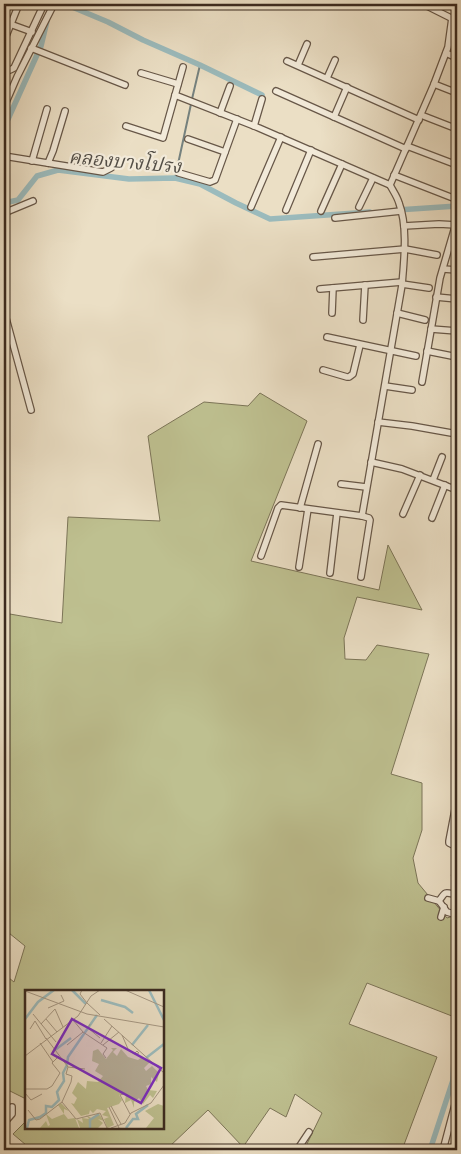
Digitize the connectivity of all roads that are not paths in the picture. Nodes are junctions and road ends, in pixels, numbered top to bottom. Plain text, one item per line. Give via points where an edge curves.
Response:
1 (19, 4) edge
2 (44, 4) edge
3 (54, 4) edge
4 (423, 4) edge
5 (455, 19) edge
6 (10, 24) junction
7 (30, 32) junction
8 (38, 34) junction
9 (4, 41) edge
10 (307, 44) dead end
11 (33, 50) junction
12 (446, 54) junction
13 (457, 58) edge
14 (335, 60) dead end
15 (287, 61) dead end
16 (298, 65) junction
17 (183, 68) dead end
18 (4, 70) edge
19 (141, 72) dead end
20 (17, 77) junction
21 (327, 78) junction
22 (178, 84) junction
23 (434, 84) junction
24 (125, 85) dead end
25 (230, 86) dead end
26 (347, 88) junction
27 (276, 91) dead end
28 (457, 93) edge
29 (176, 95) junction
30 (262, 99) dead end
31 (4, 107) edge
32 (47, 109) dead end
33 (65, 111) dead end
34 (220, 113) junction
35 (334, 117) junction
36 (420, 117) junction
37 (237, 119) junction
38 (126, 126) dead end
39 (254, 126) junction
40 (457, 129) edge
41 (281, 137) junction
42 (188, 138) dead end
43 (406, 147) junction
44 (311, 150) junction
45 (226, 152) junction
46 (4, 156) edge
47 (32, 160) junction
48 (48, 163) junction
49 (342, 164) junction
50 (457, 165) edge
51 (111, 168) dead end
52 (179, 173) dead end
53 (394, 176) junction
54 (373, 178) junction
55 (390, 185) junction
56 (453, 198) dead end
57 (33, 201) dead end
58 (251, 207) dead end
59 (359, 207) dead end
60 (286, 210) dead end
61 (401, 210) junction
62 (321, 211) dead end
63 (4, 214) edge
64 (335, 218) dead end
65 (457, 223) edge
66 (404, 226) junction
67 (454, 241) edge
68 (405, 250) junction
69 (437, 255) dead end
70 (313, 256) dead end
71 (443, 268) junction
72 (457, 270) edge
73 (402, 283) junction
74 (365, 285) junction
75 (333, 288) junction
76 (429, 288) dead end
77 (320, 289) dead end
78 (436, 297) junction
79 (457, 299) edge
80 (4, 311) edge
81 (332, 313) dead end
82 (397, 313) junction
83 (363, 320) dead end
84 (425, 320) dead end
85 (431, 329) junction
86 (457, 331) edge
87 (10, 335) junction
88 (4, 337) edge
89 (327, 338) dead end
90 (360, 345) junction
91 (427, 351) junction
92 (391, 352) junction
93 (416, 356) dead end
94 (457, 357) edge
95 (323, 370) dead end
96 (422, 382) dead end
97 (385, 386) junction
98 (412, 390) dead end
99 (31, 410) dead end
100 (378, 422) junction
101 (457, 434) edge
102 (318, 444) dead end
103 (442, 457) dead end
104 (371, 462) junction
105 (420, 475) junction
106 (432, 480) junction
107 (341, 484) dead end
108 (445, 485) junction
109 (366, 487) junction
110 (457, 490) edge
111 (300, 508) junction
112 (308, 509) junction
113 (337, 513) junction
114 (362, 513) junction
115 (403, 514) dead end
116 (432, 518) dead end
117 (261, 556) dead end
118 (299, 567) dead end
119 (330, 573) dead end
120 (361, 577) dead end
121 (457, 800) edge
122 (456, 813) edge
123 (457, 846) edge
124 (457, 895) edge
125 (428, 898) dead end
126 (439, 901) junction
127 (444, 907) junction
128 (457, 914) edge
129 (440, 917) dead end
130 (457, 1099) edge
131 (12, 1106) dead end
132 (4, 1123) edge
133 (309, 1132) dead end
134 (297, 1150) edge
135 (443, 1150) edge

1 - 6 street
2 - 7 street
3 - 8 street
4 - 5 street
5 - 12 street
6 - 7 street
6 - 9 street
7 - 8 street
7 - 18 street via 14,68
8 - 11 street
10 - 16 street
11 - 20 street
11 - 24 street
12 - 13 street
12 - 23 street
14 - 21 street
15 - 16 street
16 - 21 street
17 - 22 street
18 - 20 street
19 - 22 street
20 - 31 street
21 - 26 street
22 - 29 street
23 - 28 street
23 - 36 street
25 - 34 street
26 - 35 street
26 - 36 street
27 - 35 street
29 - 34 street
29 - 38 street via 163,138
30 - 39 street
32 - 47 street
33 - 48 street
34 - 37 street
35 - 43 street
36 - 40 street
36 - 43 street
37 - 39 street
37 - 45 street
39 - 41 street
41 - 44 street
41 - 58 street
42 - 45 street
43 - 50 street
43 - 53 street
44 - 49 street
44 - 60 street
45 - 52 street via 214,181
46 - 47 street
47 - 48 street
48 - 51 street via 103,172
49 - 54 street
49 - 62 street
53 - 55 street
53 - 56 street
54 - 55 street
54 - 59 street
55 - 61 street
57 - 63 street
61 - 64 street
61 - 66 street
65 - 66 street
65 - 67 street
66 - 68 street
67 - 71 street
68 - 69 street
68 - 70 street
68 - 73 street
71 - 72 street
71 - 78 street
73 - 74 street
73 - 76 street
73 - 82 street
74 - 75 street
74 - 83 street
75 - 77 street
75 - 81 street
78 - 79 street
78 - 85 street
80 - 87 street
82 - 84 street
82 - 92 street
85 - 86 street
85 - 91 street
87 - 88 street
87 - 99 street
89 - 90 street
90 - 92 street
90 - 95 street via 351,376 347,378
91 - 94 street
91 - 96 street
92 - 93 street
92 - 97 street
97 - 98 street
97 - 100 street
100 - 101 street
100 - 104 street
102 - 111 street
103 - 106 street
104 - 105 street
104 - 109 street
105 - 106 street
105 - 115 street
106 - 108 street
107 - 109 street
108 - 110 street
108 - 116 street
109 - 114 street
111 - 112 street
111 - 117 street via 279,506
112 - 113 street
112 - 118 street
113 - 114 street
113 - 119 street
114 - 120 street via 370,520
121 - 122 street
122 - 123 street via 449,841
124 - 126 street via 444,893
125 - 126 street
126 - 127 street
127 - 128 street via 447,912
127 - 129 street
130 - 135 street
131 - 132 street via 12,1114
133 - 134 street

